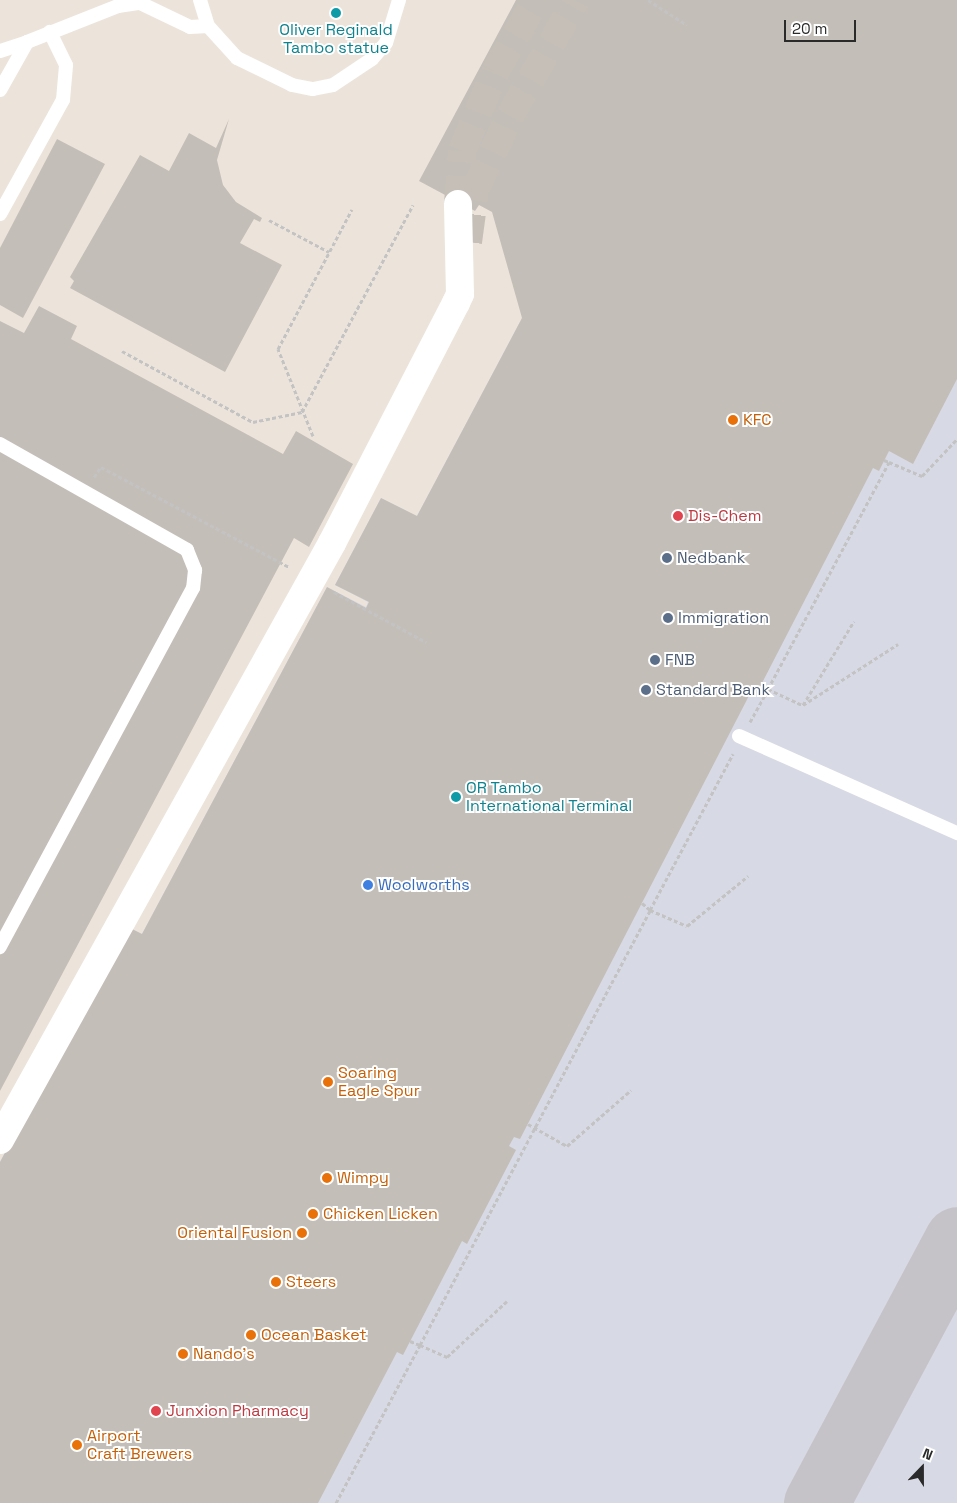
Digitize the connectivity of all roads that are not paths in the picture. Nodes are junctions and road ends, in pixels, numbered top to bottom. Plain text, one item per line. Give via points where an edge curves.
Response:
1 (200, 0) edge
2 (399, 0) edge
3 (208, 26) junction
4 (50, 32) junction
5 (27, 42) junction
6 (0, 51) edge
7 (0, 90) edge
8 (458, 204) tunnel mouth
9 (0, 214) edge
10 (0, 444) edge
11 (739, 736) dead end
12 (957, 833) edge
13 (0, 947) edge
14 (0, 1140) edge

1 - 3 lane
2 - 3 lane via 386,42 372,59 332,85 313,90 292,85 237,58
3 - 4 lane via 190,27 150,6 130,2
4 - 5 lane
4 - 9 lane via 66,66 63,100
5 - 6 lane
5 - 7 lane
8 - 14 street via 458,298 332,543
10 - 13 lane via 187,550 194,559 195,578
11 - 12 lane

